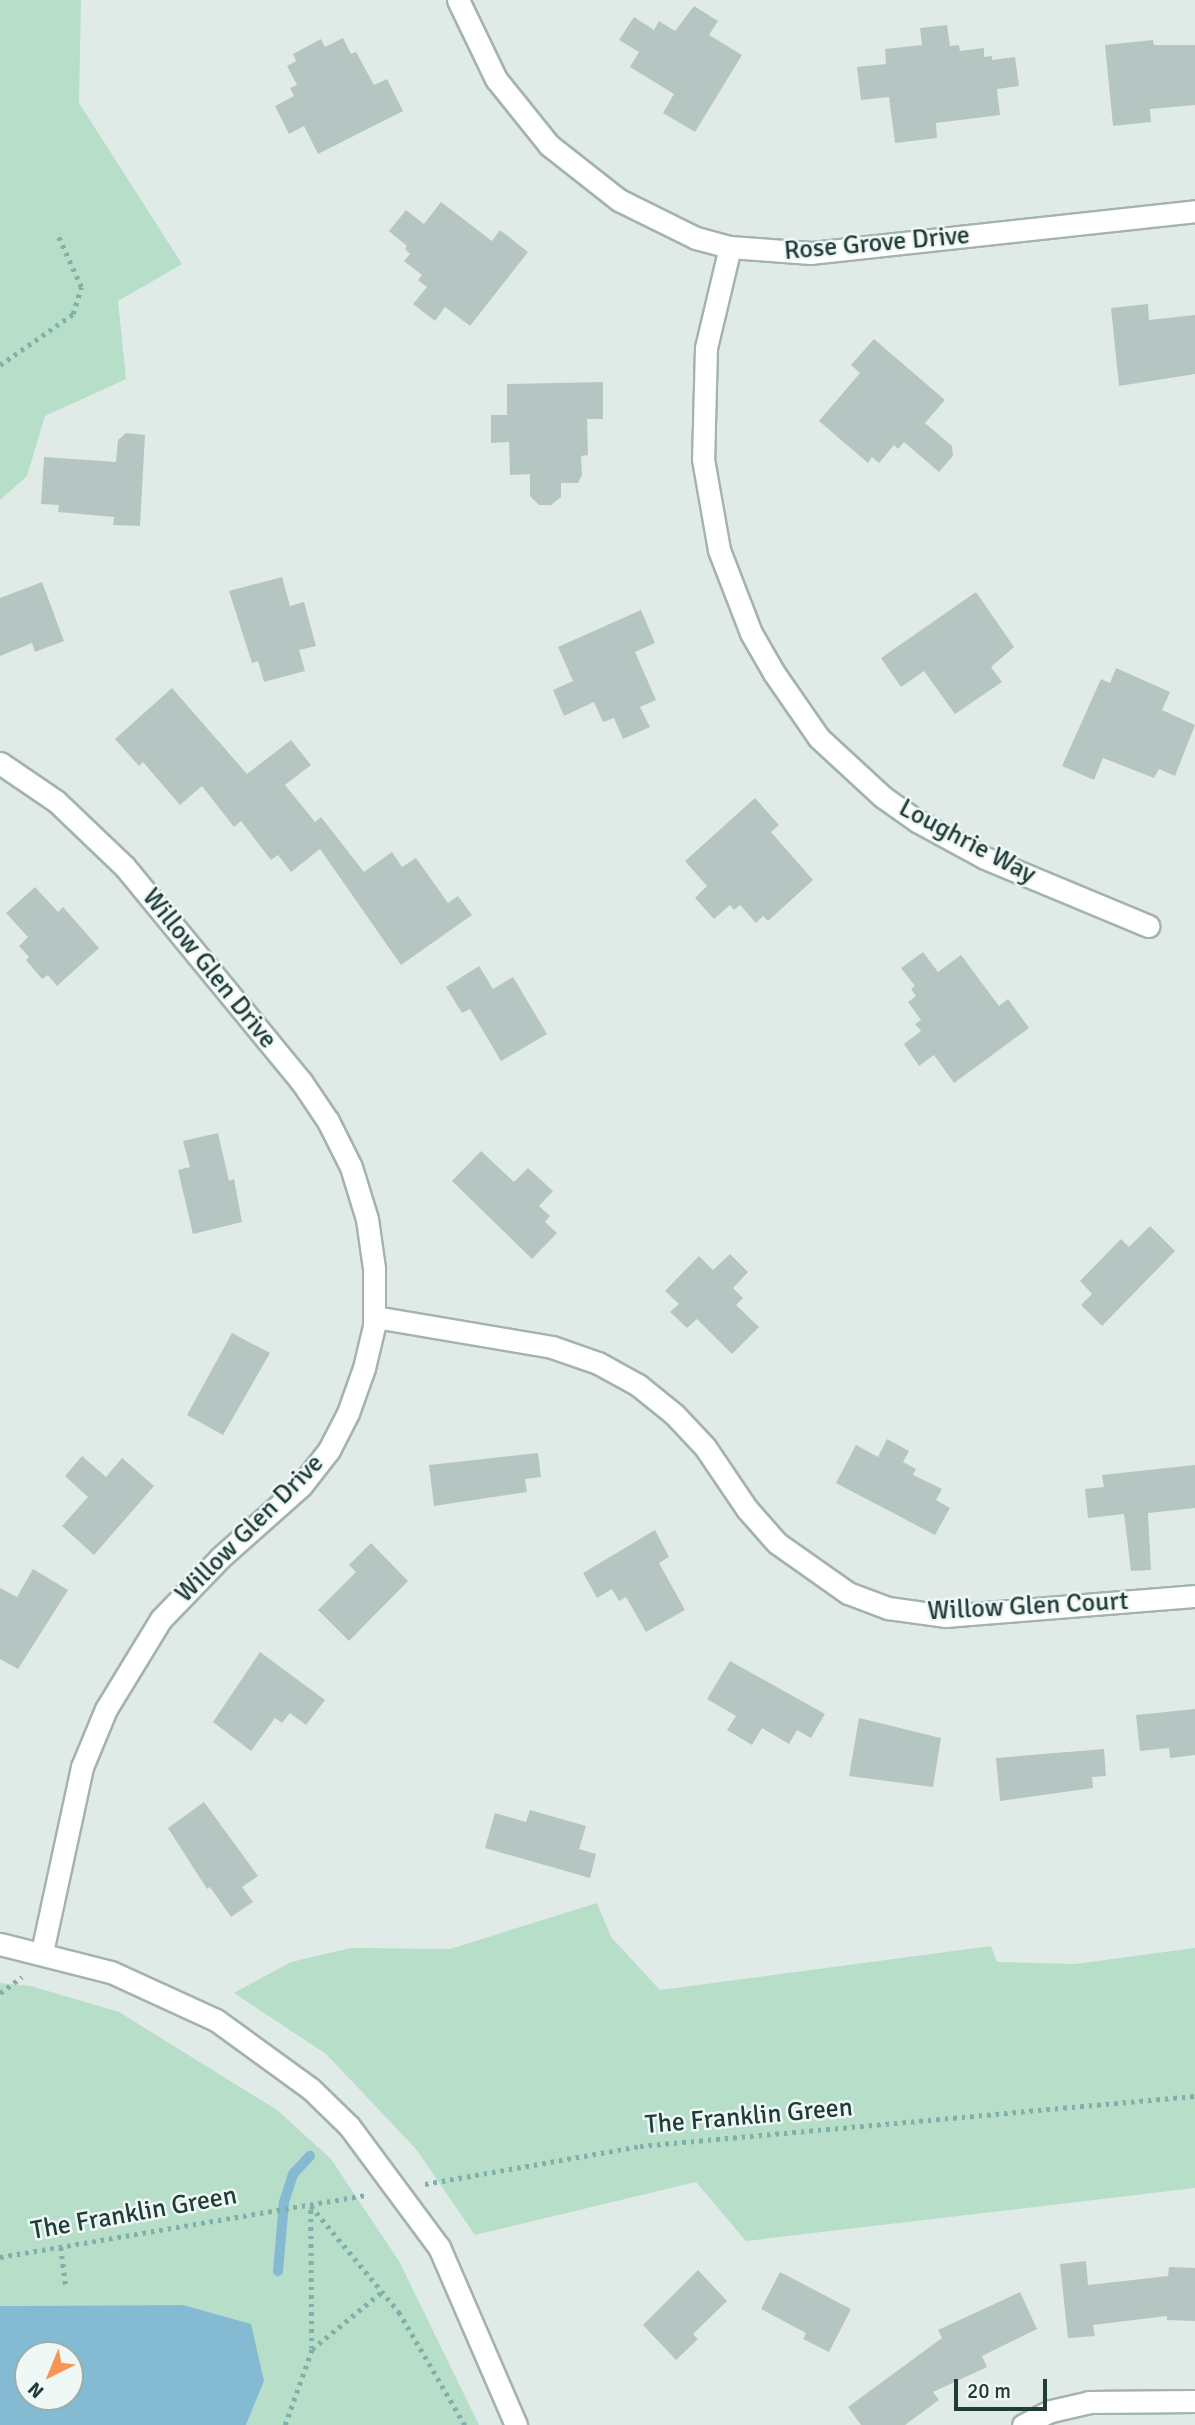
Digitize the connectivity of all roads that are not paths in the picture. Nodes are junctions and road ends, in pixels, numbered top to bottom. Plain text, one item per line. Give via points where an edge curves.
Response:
1 (458, 0) edge
2 (1195, 211) edge
3 (730, 247) junction
4 (0, 762) edge
5 (1149, 926) dead end
6 (375, 1317) junction
7 (1195, 1596) edge
8 (0, 1944) edge
9 (42, 1952) junction
10 (1195, 2401) edge
11 (516, 2425) edge
12 (1023, 2425) edge

1 - 3 street, Rose Grove Drive via 496,79 549,145 619,200 696,237
2 - 3 street, Rose Grove Drive via 852,250 779,253
3 - 5 street, Loughrie Way via 706,348 703,459 719,550 751,633 774,673 819,738 874,790 917,821 985,858
4 - 6 street, Willow Glen Drive via 56,801 125,867 328,1121 351,1167 367,1219
6 - 7 street, Willow Glen Court via 552,1347 598,1363 638,1385 705,1447 777,1542 848,1593 888,1608 946,1616
6 - 9 street, Willow Glen Drive via 348,1413 328,1450 301,1486 220,1558 161,1619 106,1709 79,1779
8 - 9 street
9 - 11 street via 124,1977 216,2020 340,2116 439,2247
10 - 12 street via 1089,2402 1051,2411

